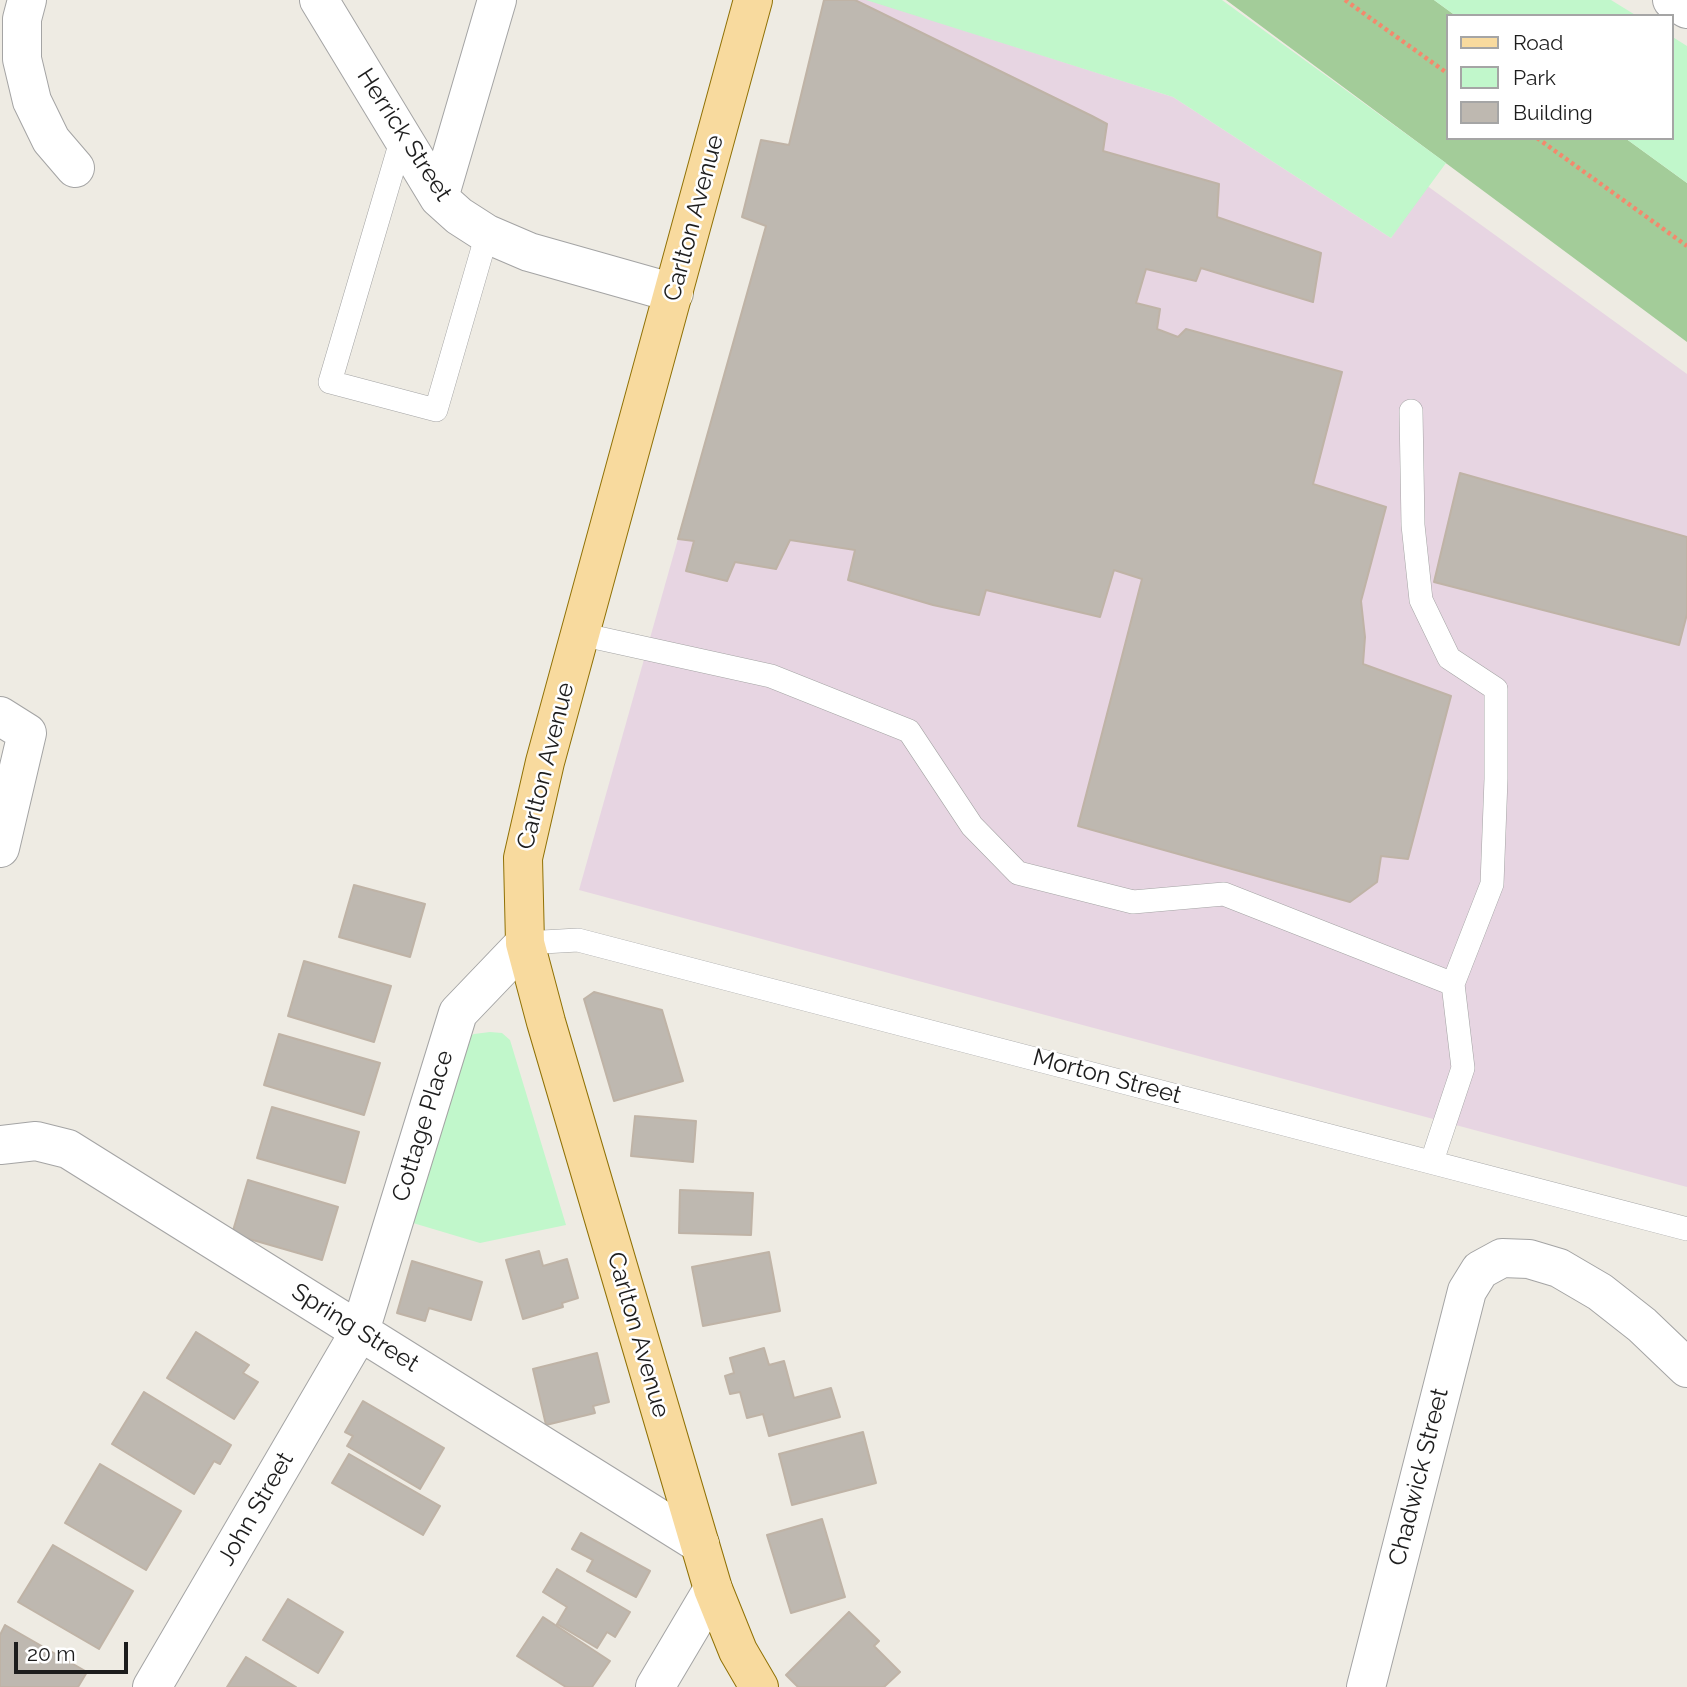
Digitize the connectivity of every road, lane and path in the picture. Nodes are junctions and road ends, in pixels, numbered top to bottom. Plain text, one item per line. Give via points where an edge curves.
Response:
1 (27, 0) edge
2 (319, 0) edge
3 (497, 0) edge
4 (753, 0) edge
5 (1345, 0) edge
6 (1672, 0) edge
7 (1687, 9) edge
8 (1446, 73) edge
9 (402, 138) junction
10 (1540, 140) edge
11 (75, 168) dead end
12 (439, 198) junction
13 (487, 234) junction
14 (1687, 246) edge
15 (674, 293) junction
16 (1411, 411) dead end
17 (580, 634) junction
18 (0, 716) edge
19 (0, 848) edge
20 (525, 943) junction
21 (1453, 984) junction
22 (0, 1145) edge
23 (1432, 1161) junction
24 (1687, 1229) edge
25 (360, 1331) junction
26 (1687, 1368) edge
27 (700, 1544) junction
28 (713, 1589) junction
29 (1375, 1681) edge
30 (152, 1687) edge
31 (655, 1687) edge
32 (759, 1687) edge

1 - 11 street via 22,59 32,101 51,140
2 - 9 street, Herrick Street
3 - 12 street
4 - 15 main road, Carlton Avenue
5 - 8 path
6 - 7 street
9 - 12 street, Herrick Street
9 - 13 lane via 330,382 436,410
10 - 14 path
12 - 13 street, Herrick Street
13 - 15 street, Herrick Street via 529,252
15 - 17 main road, Carlton Avenue
16 - 21 lane via 1413,525 1421,600 1449,658 1496,689 1492,884
17 - 20 main road, Carlton Avenue via 523,858
17 - 21 lane via 771,676 909,731 972,826 1018,873 1133,902 1224,894
18 - 19 street via 27,733
20 - 23 lane, Morton Street via 578,940
20 - 25 street, Cottage Place via 458,1013
20 - 27 main road, Carlton Avenue
21 - 23 lane via 1463,1068
22 - 25 street, Spring Street via 36,1141 68,1150
23 - 24 lane, Morton Street
25 - 27 street, Spring Street
25 - 30 street, John Street
26 - 29 street, Chadwick Street via 1600,1292 1559,1269 1529,1259 1502,1258 1480,1270 1467,1291
27 - 28 main road, Carlton Avenue
28 - 31 street
28 - 32 main road, Carlton Avenue via 738,1651

